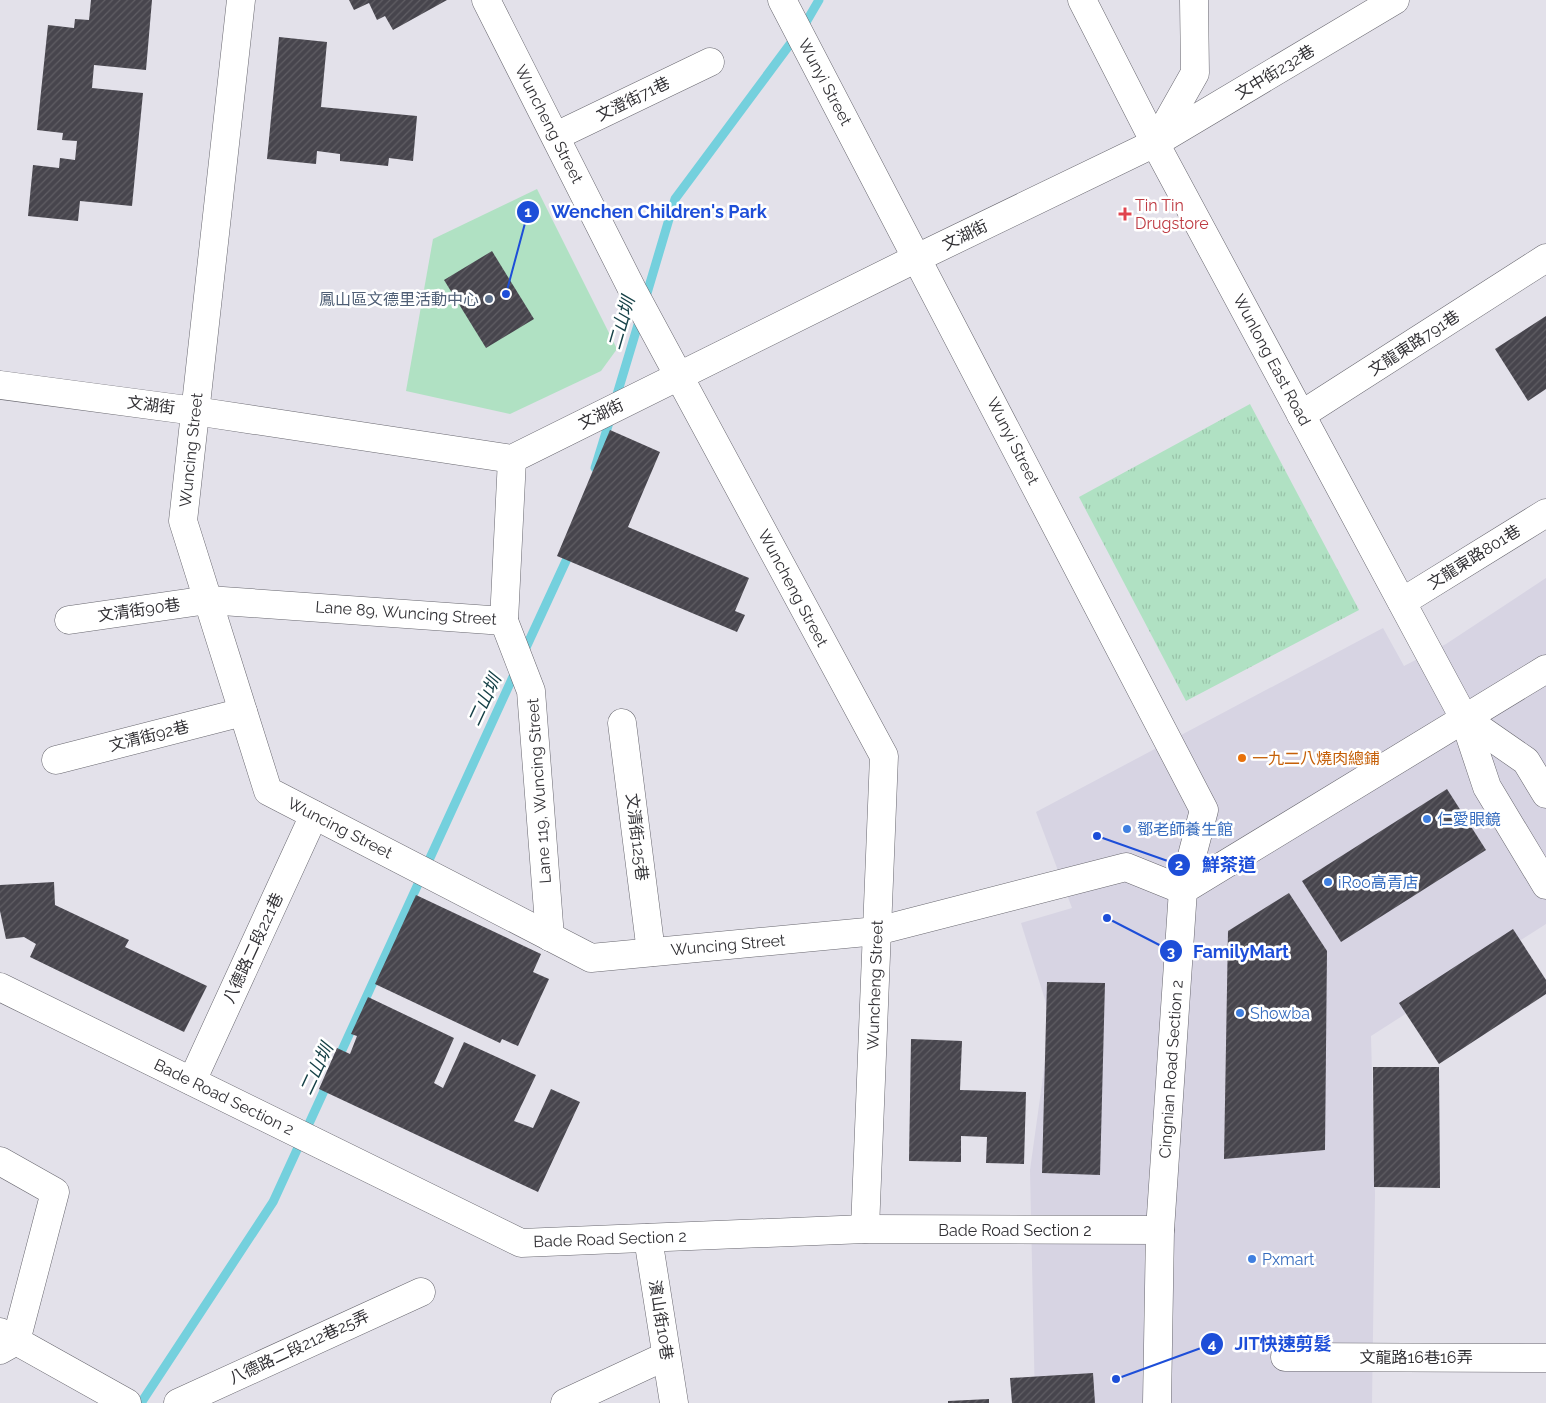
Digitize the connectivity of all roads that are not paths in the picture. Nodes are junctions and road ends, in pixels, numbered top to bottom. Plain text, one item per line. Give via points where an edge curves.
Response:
1 (241, 0) edge
2 (486, 0) edge
3 (782, 0) edge
4 (1082, 0) edge
5 (1194, 0) edge
6 (1395, 0) edge
7 (710, 62) dead end
8 (556, 136) junction
9 (1156, 143) junction
10 (918, 258) junction
11 (1536, 264) edge
12 (679, 376) junction
13 (0, 385) edge
14 (195, 411) junction
15 (1301, 415) junction
16 (512, 458) junction
17 (1546, 513) edge
18 (208, 600) junction
19 (1402, 602) junction
20 (70, 620) dead end
21 (509, 633) junction
22 (1546, 669) edge
23 (243, 712) junction
24 (1464, 718) junction
25 (622, 723) dead end
26 (56, 760) dead end
27 (1546, 794) edge
28 (314, 815) junction
29 (1546, 885) edge
30 (1183, 890) junction
31 (877, 931) junction
32 (550, 937) junction
33 (651, 952) junction
34 (0, 987) edge
35 (192, 1081) junction
36 (0, 1161) edge
37 (865, 1229) junction
38 (1160, 1230) junction
39 (648, 1238) junction
40 (421, 1292) dead end
41 (5, 1341) edge
42 (666, 1356) junction
43 (1285, 1357) dead end
44 (1546, 1358) edge
45 (126, 1402) edge
46 (178, 1403) edge
47 (565, 1403) edge
48 (674, 1403) edge
49 (1157, 1403) edge

1 - 14 street, Wuncing Street
2 - 8 street, Wuncheng Street
3 - 10 street, Wunyi Street
4 - 9 street, Wunlong East Road
5 - 9 street via 1195,73
6 - 9 street, 文中街232巷
7 - 8 street, 文澄街71巷
8 - 12 street, Wuncheng Street
9 - 10 street, 文湖街
9 - 15 street, Wunlong East Road
10 - 12 street, 文湖街
10 - 30 street, Wunyi Street via 1204,810
11 - 15 street, 文龍東路791巷
12 - 16 street, 文湖街
12 - 31 street, Wuncheng Street via 884,756
13 - 14 street, 文湖街
14 - 16 street, 文湖街
14 - 18 street, Wuncing Street via 183,521
15 - 19 street, Wunlong East Road
16 - 21 street, Lane 89, Wuncing Street
17 - 19 street, 文龍東路801巷
18 - 20 street, 文清街90巷
18 - 21 street, Lane 89, Wuncing Street
18 - 23 street, Wuncing Street
19 - 24 street, Wunlong East Road
21 - 32 street, Lane 119, Wuncing Street via 531,691
22 - 24 street
23 - 26 street, 文清街92巷
23 - 28 street, Wuncing Street via 268,791
24 - 27 street via 1526,761
24 - 29 street, Wunlong East Road via 1488,787
24 - 30 street
25 - 33 street, 文清街125巷
28 - 32 street, Wuncing Street
28 - 35 street, 八德路二段221巷
30 - 31 street, Wuncing Street via 1126,867
30 - 38 street, Cingnian Road Section 2
31 - 33 street, Wuncing Street
31 - 37 street, Wuncheng Street
32 - 33 street, Wuncing Street via 591,958
34 - 35 street, Bade Road Section 2
35 - 39 street, Bade Road Section 2 via 521,1243
36 - 41 street via 55,1192
37 - 38 street, Bade Road Section 2
37 - 39 street, Bade Road Section 2
38 - 49 street, Cingnian Road Section 2
39 - 42 street, 濱山街10巷
40 - 46 street, 八德路二段212巷25弄
41 - 45 street
42 - 47 street
42 - 48 street, 濱山街10巷
43 - 44 street, 文龍路16巷16弄

